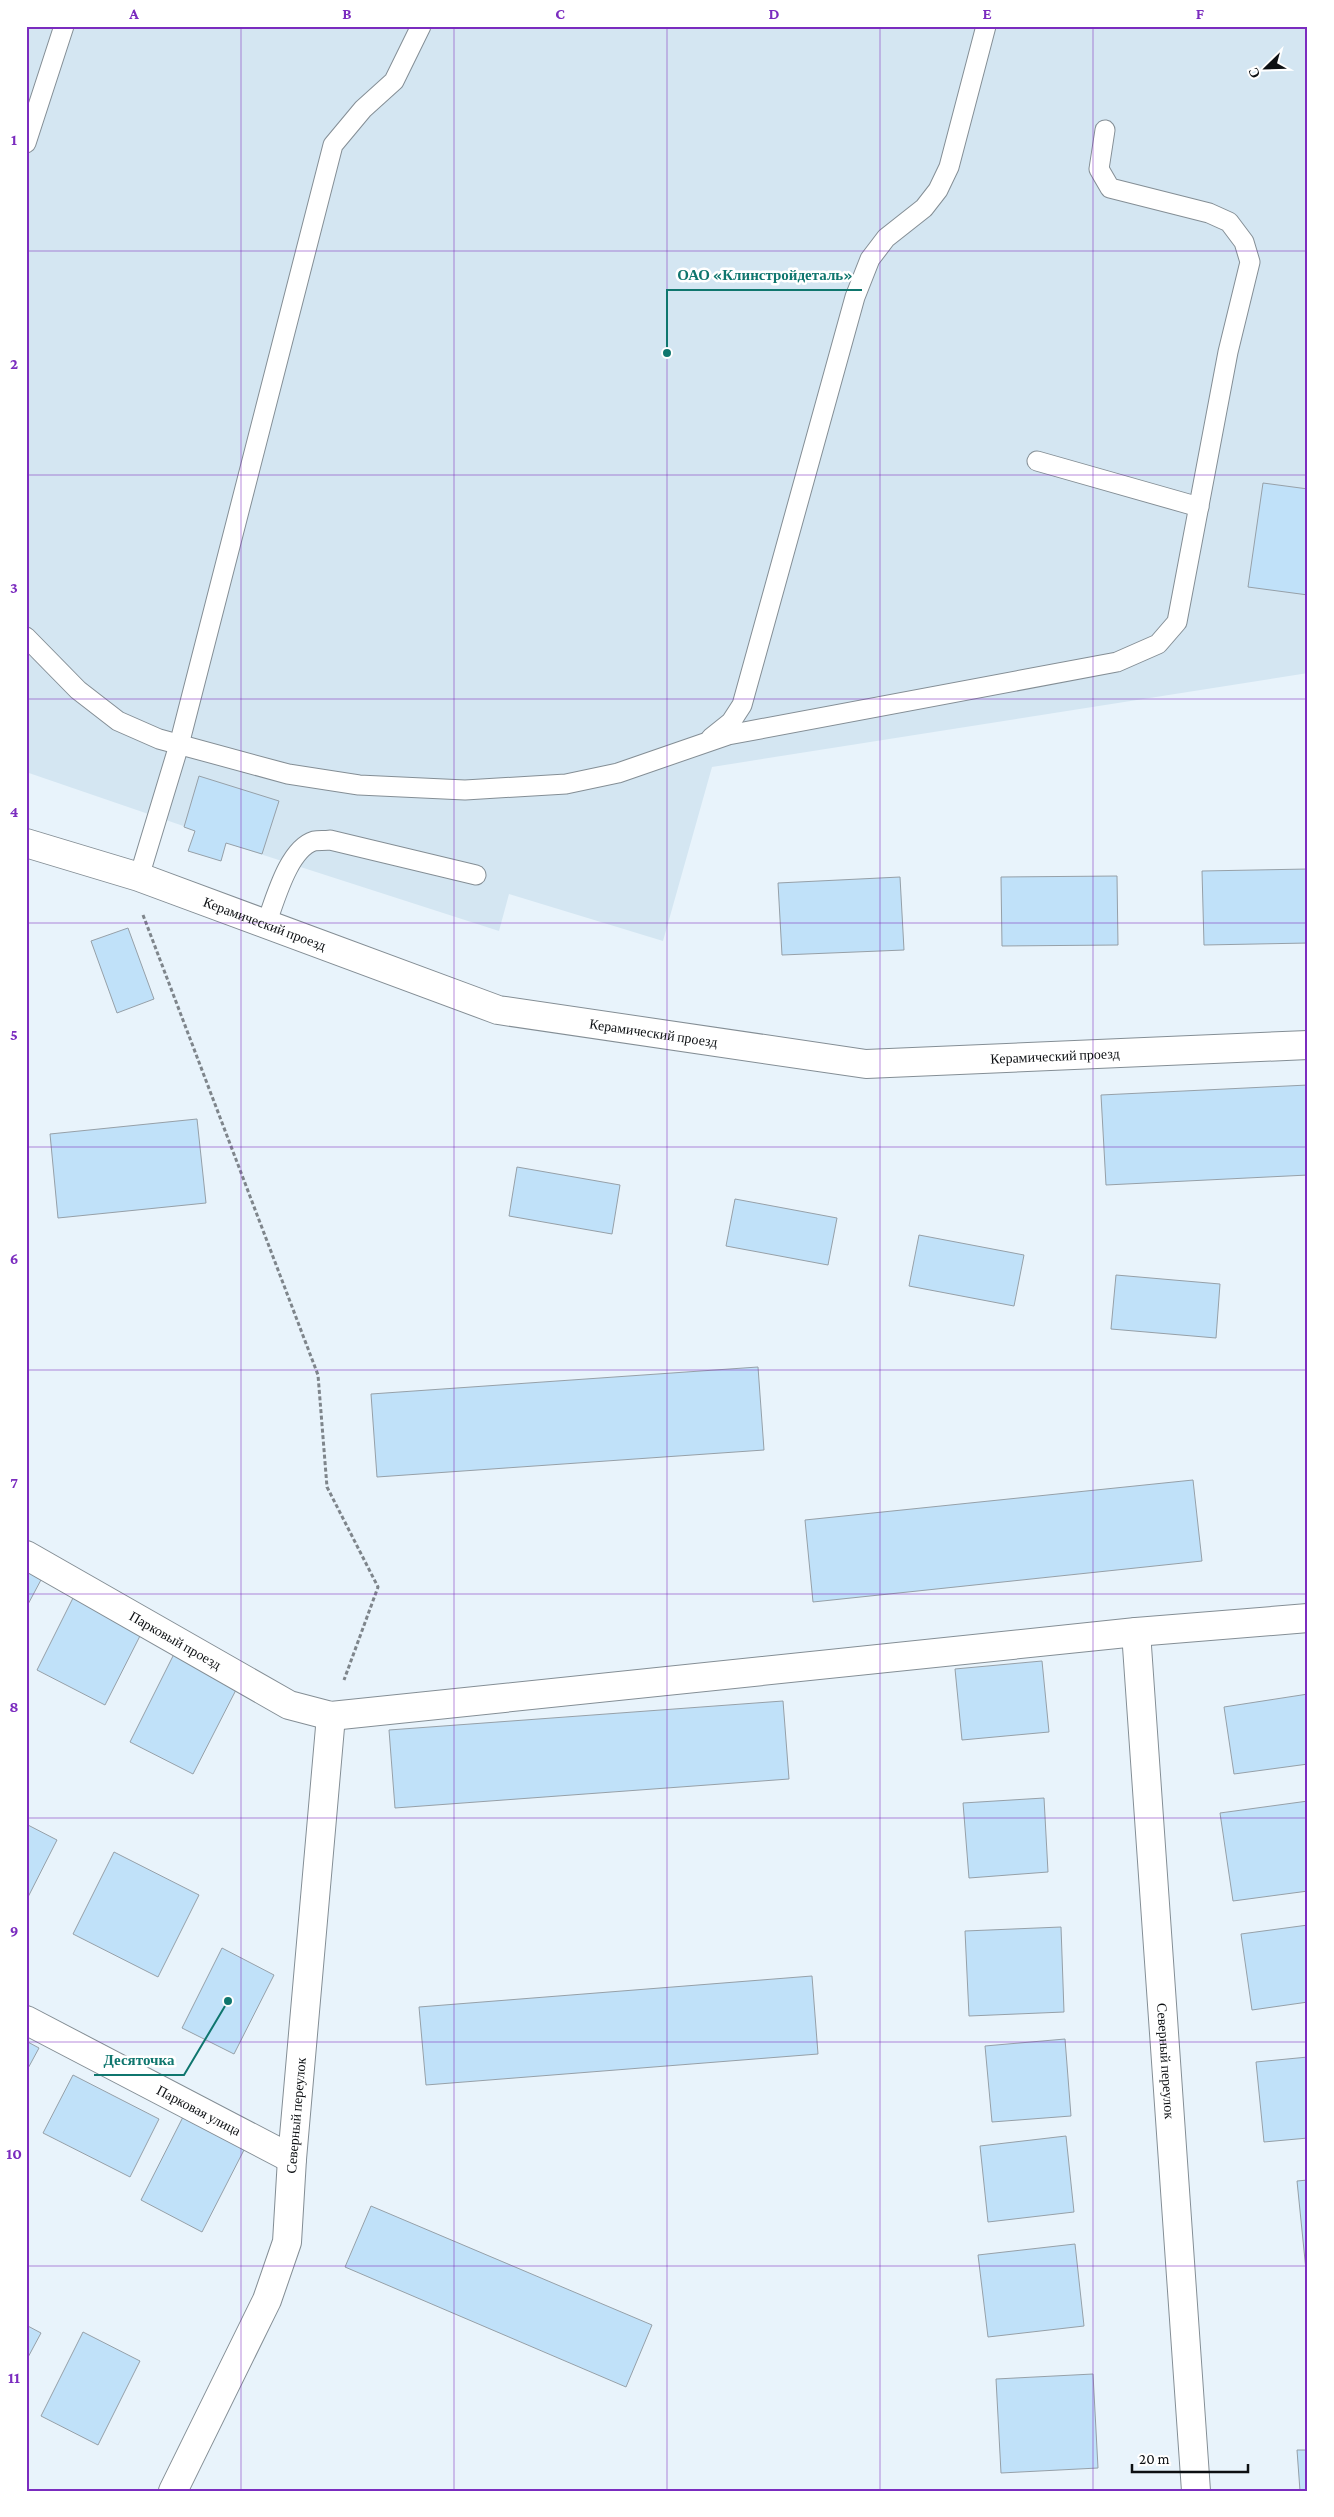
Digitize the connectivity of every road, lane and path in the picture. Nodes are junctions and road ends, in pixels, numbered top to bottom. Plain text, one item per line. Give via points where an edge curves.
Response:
1 (64, 26) edge
2 (421, 26) edge
3 (986, 26) edge
4 (1105, 130) dead end
5 (26, 143) edge
6 (1037, 461) dead end
7 (1199, 507) junction
8 (26, 637) edge
9 (178, 745) junction
10 (698, 746) junction
11 (26, 843) edge
12 (476, 875) dead end
13 (145, 879) junction
14 (266, 924) junction
15 (1308, 1045) edge
16 (26, 1555) edge
17 (1308, 1618) edge
18 (1136, 1632) junction
19 (331, 1716) junction
20 (26, 2020) edge
21 (292, 2159) junction
22 (173, 2491) edge
23 (1196, 2491) edge

1 - 5 lane
2 - 9 lane via 394,81 363,109 333,145
3 - 10 lane via 949,167 938,190 924,208 886,238 870,259 855,297 742,705 730,722
4 - 7 lane via 1099,169 1110,188 1209,213 1228,222 1244,242 1250,262 1228,352
6 - 7 lane
7 - 10 lane via 1177,622 1158,644 1117,662 728,735
8 - 9 lane via 78,690 118,721
9 - 10 lane via 288,774 358,785 465,790 566,784 618,773
9 - 13 lane
11 - 13 street, Керамический проезд
12 - 14 lane via 330,840 314,841 299,851 289,864
13 - 14 street, Керамический проезд
13 - 19 path via 140,907 318,1375 327,1487 378,1587
14 - 15 street, Керамический проезд via 498,1010 866,1064
16 - 19 street, Парковый проезд via 289,1705
17 - 18 street
18 - 19 street
18 - 23 street, Северный переулок
19 - 21 street, Северный переулок
20 - 21 street, Парковая улица
21 - 22 street, Северный переулок via 287,2242 273,2284

